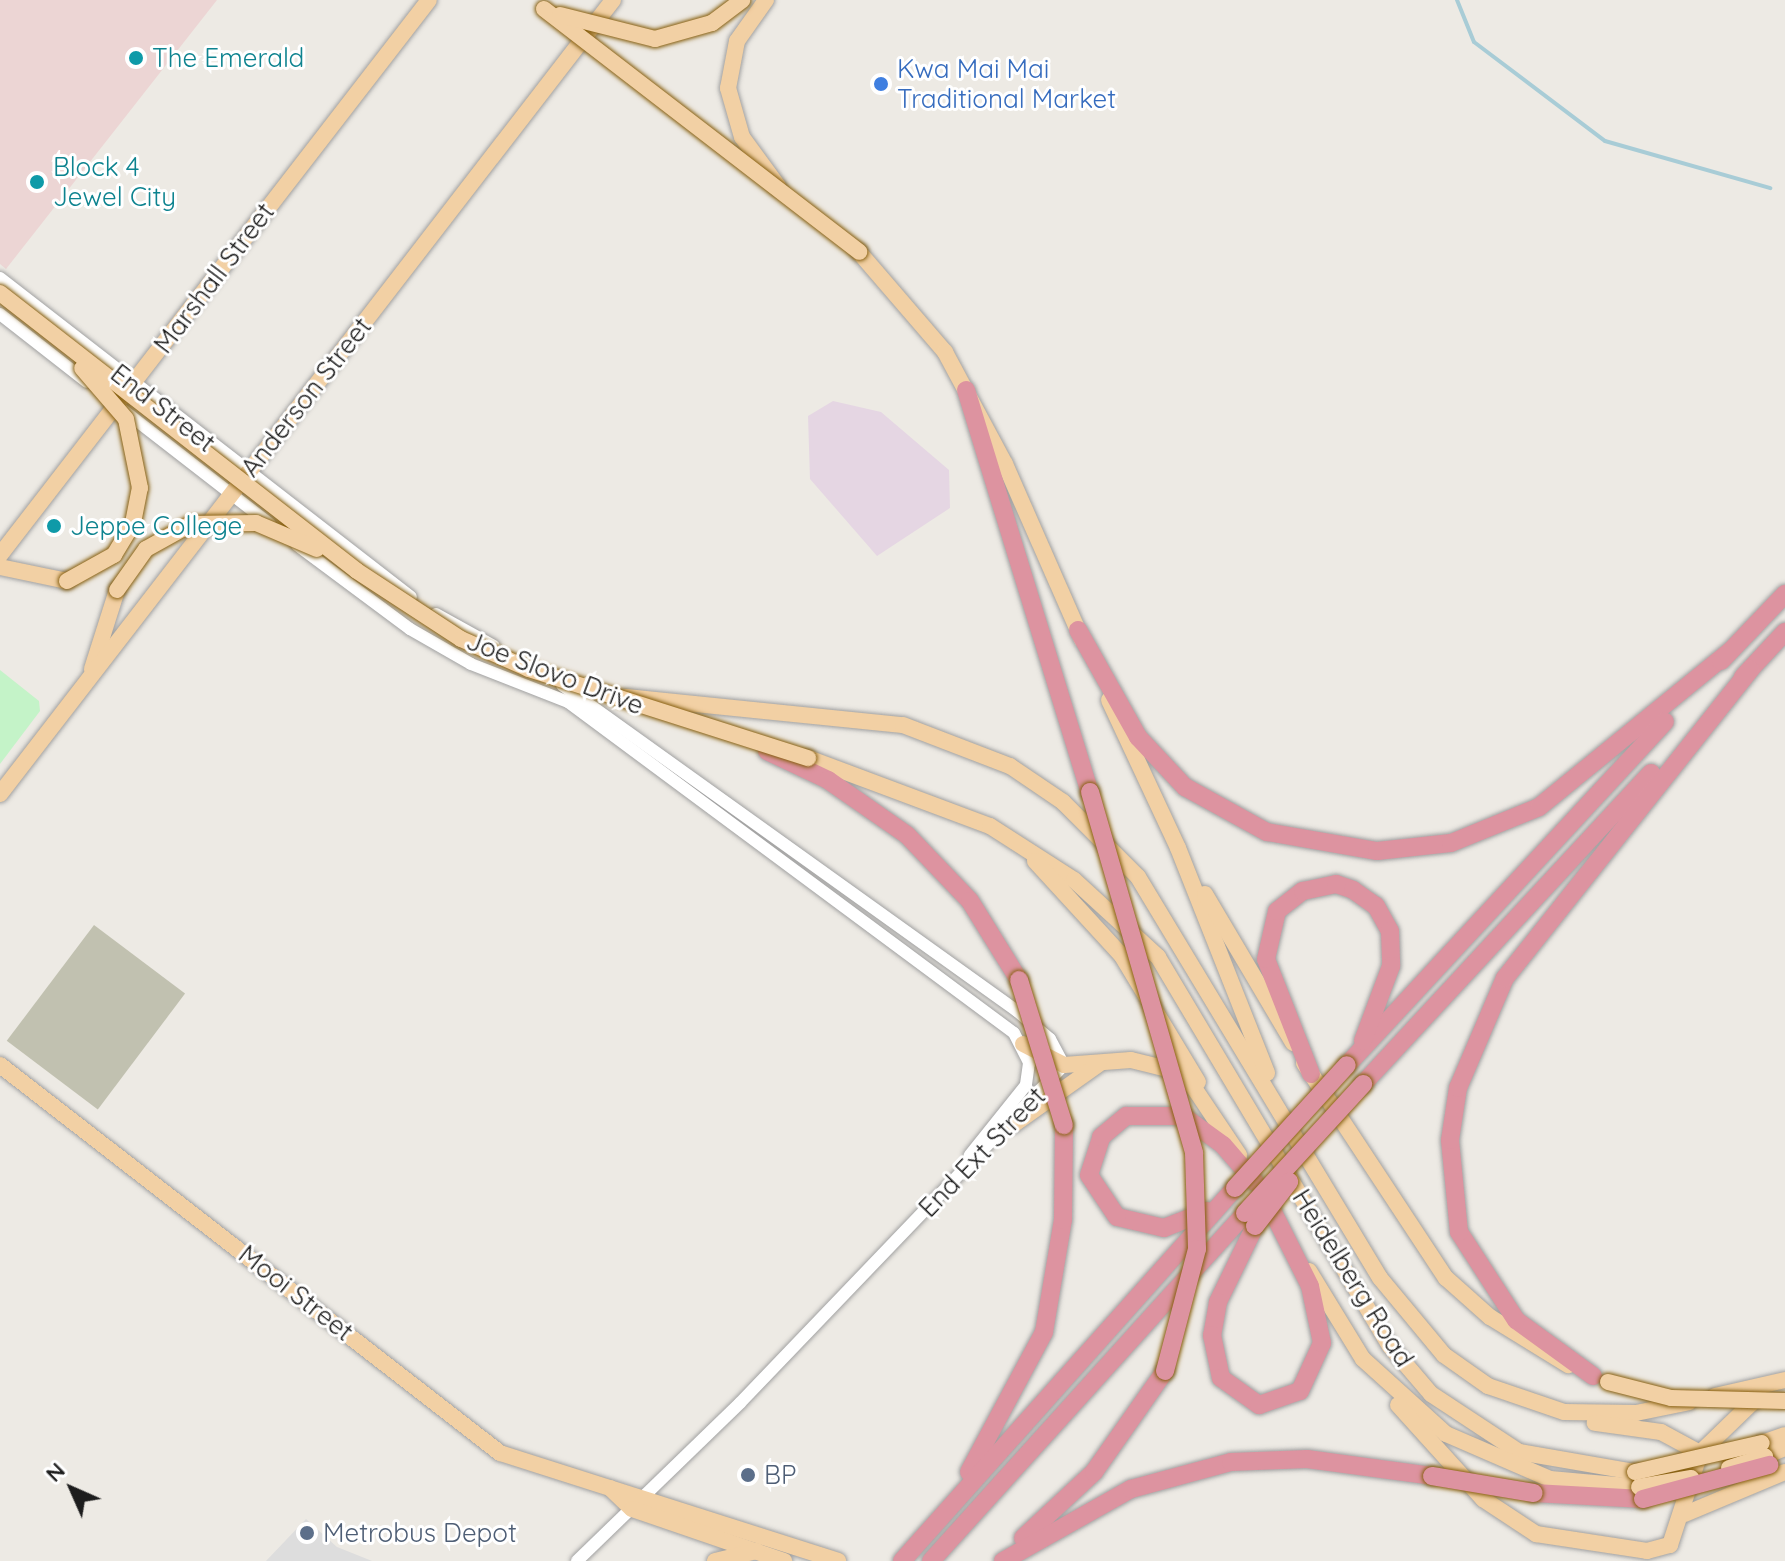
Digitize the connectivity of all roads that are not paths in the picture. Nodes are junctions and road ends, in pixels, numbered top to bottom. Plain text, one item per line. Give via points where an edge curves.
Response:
1 (429, 0) edge
2 (613, 0) edge
3 (742, 0) edge
4 (766, 0) edge
5 (779, 187) junction
6 (0, 278) edge
7 (0, 293) edge
8 (0, 314) edge
9 (33, 319) junction
10 (133, 384) junction
11 (966, 390) junction
12 (117, 405) junction
13 (248, 473) junction
14 (232, 494) junction
15 (0, 555) edge
16 (0, 567) edge
17 (357, 571) junction
18 (1785, 584) edge
19 (1785, 594) edge
20 (1761, 618) junction
21 (1078, 630) junction
22 (1782, 635) edge
23 (487, 643) joint
24 (1729, 652) junction
25 (471, 664) joint
26 (1750, 670) junction
27 (90, 675) junction
28 (577, 693) junction
29 (715, 729) junction
30 (0, 794) edge
31 (1013, 839) junction
32 (1178, 848) junction
33 (1158, 957) joint
34 (1023, 1044) junction
35 (1352, 1060) junction
36 (1100, 1063) junction
37 (0, 1065) edge
38 (1064, 1065) junction
39 (1311, 1074) junction
40 (1203, 1091) junction
41 (1013, 1125) junction
42 (1294, 1137) junction
43 (1255, 1182) junction
44 (1232, 1192) junction
45 (1271, 1208) junction
46 (1250, 1219) junction
47 (914, 1222) junction
48 (1363, 1359) junction
49 (1600, 1379) junction
50 (1780, 1382) edge
51 (1785, 1401) edge
52 (1540, 1407) junction
53 (1785, 1435) edge
54 (1785, 1448) edge
55 (1700, 1453) junction
56 (1773, 1459) edge
57 (1639, 1486) junction
58 (609, 1487) junction
59 (646, 1495) junction
60 (632, 1509) junction
61 (1685, 1514) junction
62 (913, 1549) edge
63 (759, 1550) junction
64 (933, 1559) edge
65 (577, 1561) edge
66 (715, 1561) edge
67 (784, 1561) edge
68 (838, 1561) edge
69 (1000, 1561) edge

1 - 10 main road, Marshall Street
2 - 13 main road, Anderson Street
3 - 5 main road, bridge via 703,28 655,39 616,34 544,9
4 - 5 main road via 731,56 729,101 742,137
5 - 11 main road, bridge via 859,252 923,320
6 - 10 street, End Street
7 - 9 main road, Joe Slovo Drive, bridge
8 - 12 street, End Street
9 - 16 main road, bridge via 115,404 140,467 138,507 124,542 103,566 67,581
9 - 17 main road, Joe Slovo Drive, bridge
10 - 12 main road, Marshall Street
10 - 13 street, End Street
11 - 21 main road
11 - 69 highway, bridge via 1194,1153 1197,1249 1165,1371 1094,1472
12 - 14 street, End Street
12 - 15 main road, Marshall Street
13 - 14 main road, Anderson Street
13 - 23 street, End Street via 417,602
14 - 25 street, End Street via 410,629
14 - 27 main road, Anderson Street
17 - 27 main road, bridge via 286,533 216,519 178,529 146,549 117,590
17 - 29 main road, Joe Slovo Drive, bridge via 498,657
18 - 20 highway
19 - 20 highway
20 - 24 highway
21 - 24 highway via 1162,766 1236,820 1336,848 1451,843 1497,829 1563,791
21 - 32 main road
22 - 26 highway
23 - 28 street, End Ext Street
24 - 35 highway
25 - 34 street, End Ext Street via 568,702
26 - 46 highway, bridge
26 - 49 highway via 1505,978 1473,1043 1450,1140 1451,1201 1459,1232 1495,1297
27 - 30 main road, Anderson Street
28 - 38 street, End Ext Street via 1017,1011 1050,1039
28 - 42 main road via 903,725 1010,766 1063,802 1138,877
29 - 31 main road, Joe Slovo Drive, bridge via 927,798
29 - 62 highway, bridge via 828,780 878,811 935,861 1019,980 1064,1125 1063,1220 1044,1332 978,1460
31 - 33 main road, Joe Slovo Drive via 1074,880
31 - 40 main road via 1101,927
32 - 39 main road
32 - 42 main road
33 - 57 main road, Heidelberg Road via 1360,1299 1431,1394 1519,1452
34 - 38 main road
34 - 47 street, End Ext Street via 1029,1063 1022,1094
35 - 39 highway via 1391,966 1390,931 1376,906 1353,890 1319,886 1277,911 1266,959
35 - 44 highway, bridge
36 - 38 main road
36 - 40 main road via 1164,1064
36 - 41 main road
37 - 58 main road, Mooi Street via 500,1453
38 - 41 street, End Ext Street
39 - 49 main road via 1446,1278 1529,1343
40 - 43 main road
41 - 47 street, End Ext Street
42 - 52 main road via 1415,1326 1488,1386
43 - 44 highway via 1223,1145 1183,1116 1126,1116 1094,1151 1089,1175 1095,1193 1132,1225 1188,1221
43 - 45 main road
44 - 62 highway
45 - 46 highway via 1310,1286 1322,1343 1300,1391 1259,1405 1221,1378 1212,1335 1218,1302
45 - 48 main road
46 - 64 highway
47 - 59 street
48 - 57 main road via 1475,1452 1550,1479
48 - 61 main road via 1483,1499 1536,1534 1652,1551 1670,1545
49 - 51 main road, bridge via 1671,1398
50 - 52 main road via 1636,1413
50 - 55 main road
52 - 55 main road via 1567,1419 1661,1432
53 - 56 main road, Heidelberg Road
54 - 56 main road
55 - 61 main road
56 - 57 highway, bridge
56 - 57 main road, Heidelberg Road, bridge
56 - 61 main road
57 - 69 highway, bridge via 1534,1493 1307,1459 1231,1462 1131,1489
58 - 59 main road, Mooi Street
58 - 60 main road, Mooi Street
59 - 60 street
59 - 68 main road, Mooi Street
60 - 63 main road, Mooi Street
60 - 65 street
63 - 66 main road
63 - 67 main road, Mooi Street

